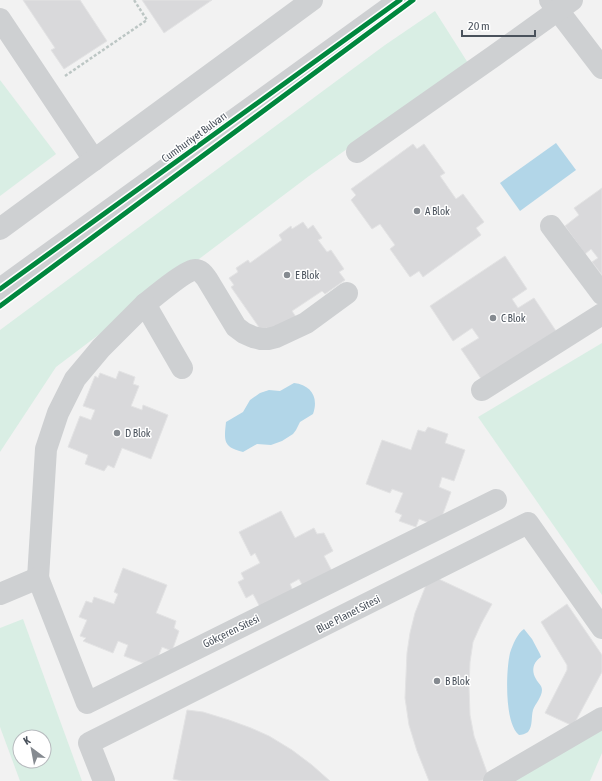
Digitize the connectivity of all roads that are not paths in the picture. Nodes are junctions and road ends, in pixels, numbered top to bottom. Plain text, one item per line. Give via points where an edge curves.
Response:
1 (312, 0) edge
2 (400, 0) edge
3 (560, 3) edge
4 (0, 19) edge
5 (602, 68) edge
6 (357, 152) dead end
7 (94, 160) junction
8 (551, 226) dead end
9 (0, 229) edge
10 (0, 289) edge
11 (346, 293) dead end
12 (602, 294) edge
13 (145, 304) junction
14 (602, 314) edge
15 (182, 368) dead end
16 (482, 390) dead end
17 (496, 500) dead end
18 (38, 578) junction
19 (0, 594) edge
20 (602, 628) edge
21 (602, 718) edge
22 (104, 781) edge
23 (494, 781) edge

1 - 7 street
2 - 10 street, Cumhuriyet Bulvarı
3 - 5 street
3 - 6 street via 494,56
4 - 7 street
7 - 9 street
8 - 12 street
11 - 13 street, Gökçeren Sitesi via 306,323 268,339 253,338 236,327 204,274 198,271 191,271
13 - 15 street
13 - 18 street, Gökçeren Sitesi via 101,348 75,379 58,413 46,449
14 - 16 street
17 - 18 street, Gökçeren Sitesi via 87,703
18 - 19 street
20 - 22 street, Blue Planet Sitesi via 528,523 89,743
21 - 23 street

